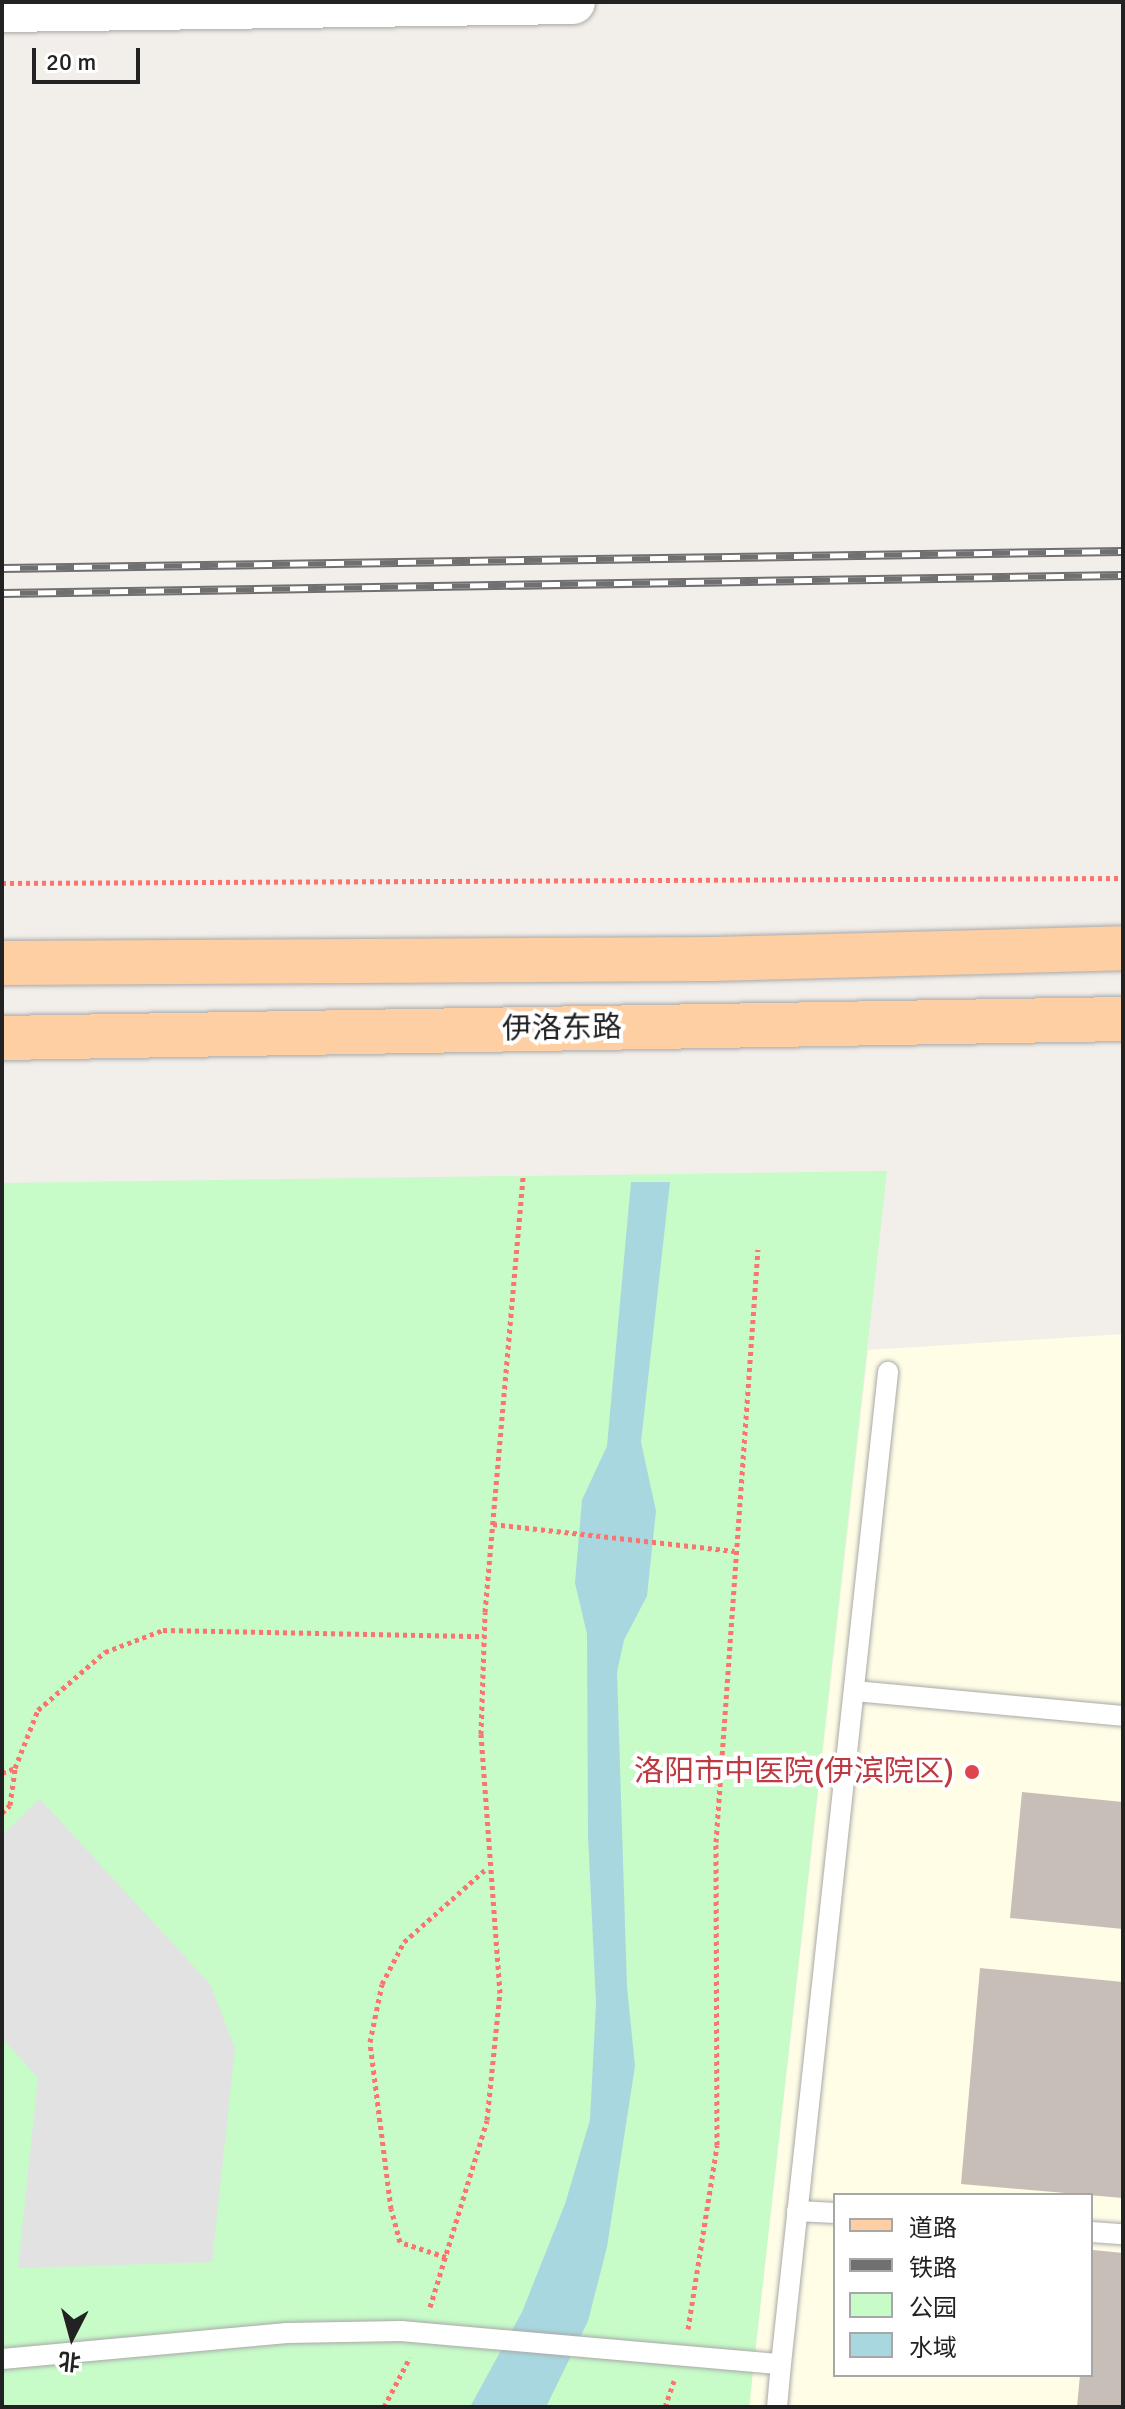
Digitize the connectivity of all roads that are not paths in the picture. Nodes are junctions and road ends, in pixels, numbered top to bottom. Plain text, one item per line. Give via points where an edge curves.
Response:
1 (573, 2) edge
2 (2, 10) edge
3 (1123, 948) edge
4 (2, 963) edge
5 (1123, 1019) edge
6 (2, 1038) edge
7 (888, 1372) dead end
8 (854, 1691) junction
9 (1123, 1716) edge
10 (797, 2211) junction
11 (833, 2213) edge
12 (1093, 2232) edge
13 (1123, 2234) edge
14 (2, 2359) edge
15 (781, 2364) junction
16 (777, 2407) edge

1 - 2 street
3 - 4 main road via 714,959
5 - 6 main road, 伊洛东路
7 - 8 lane
8 - 9 lane
8 - 10 lane
10 - 11 lane
10 - 15 lane
12 - 13 lane
14 - 15 lane via 287,2333 422,2333
15 - 16 lane

